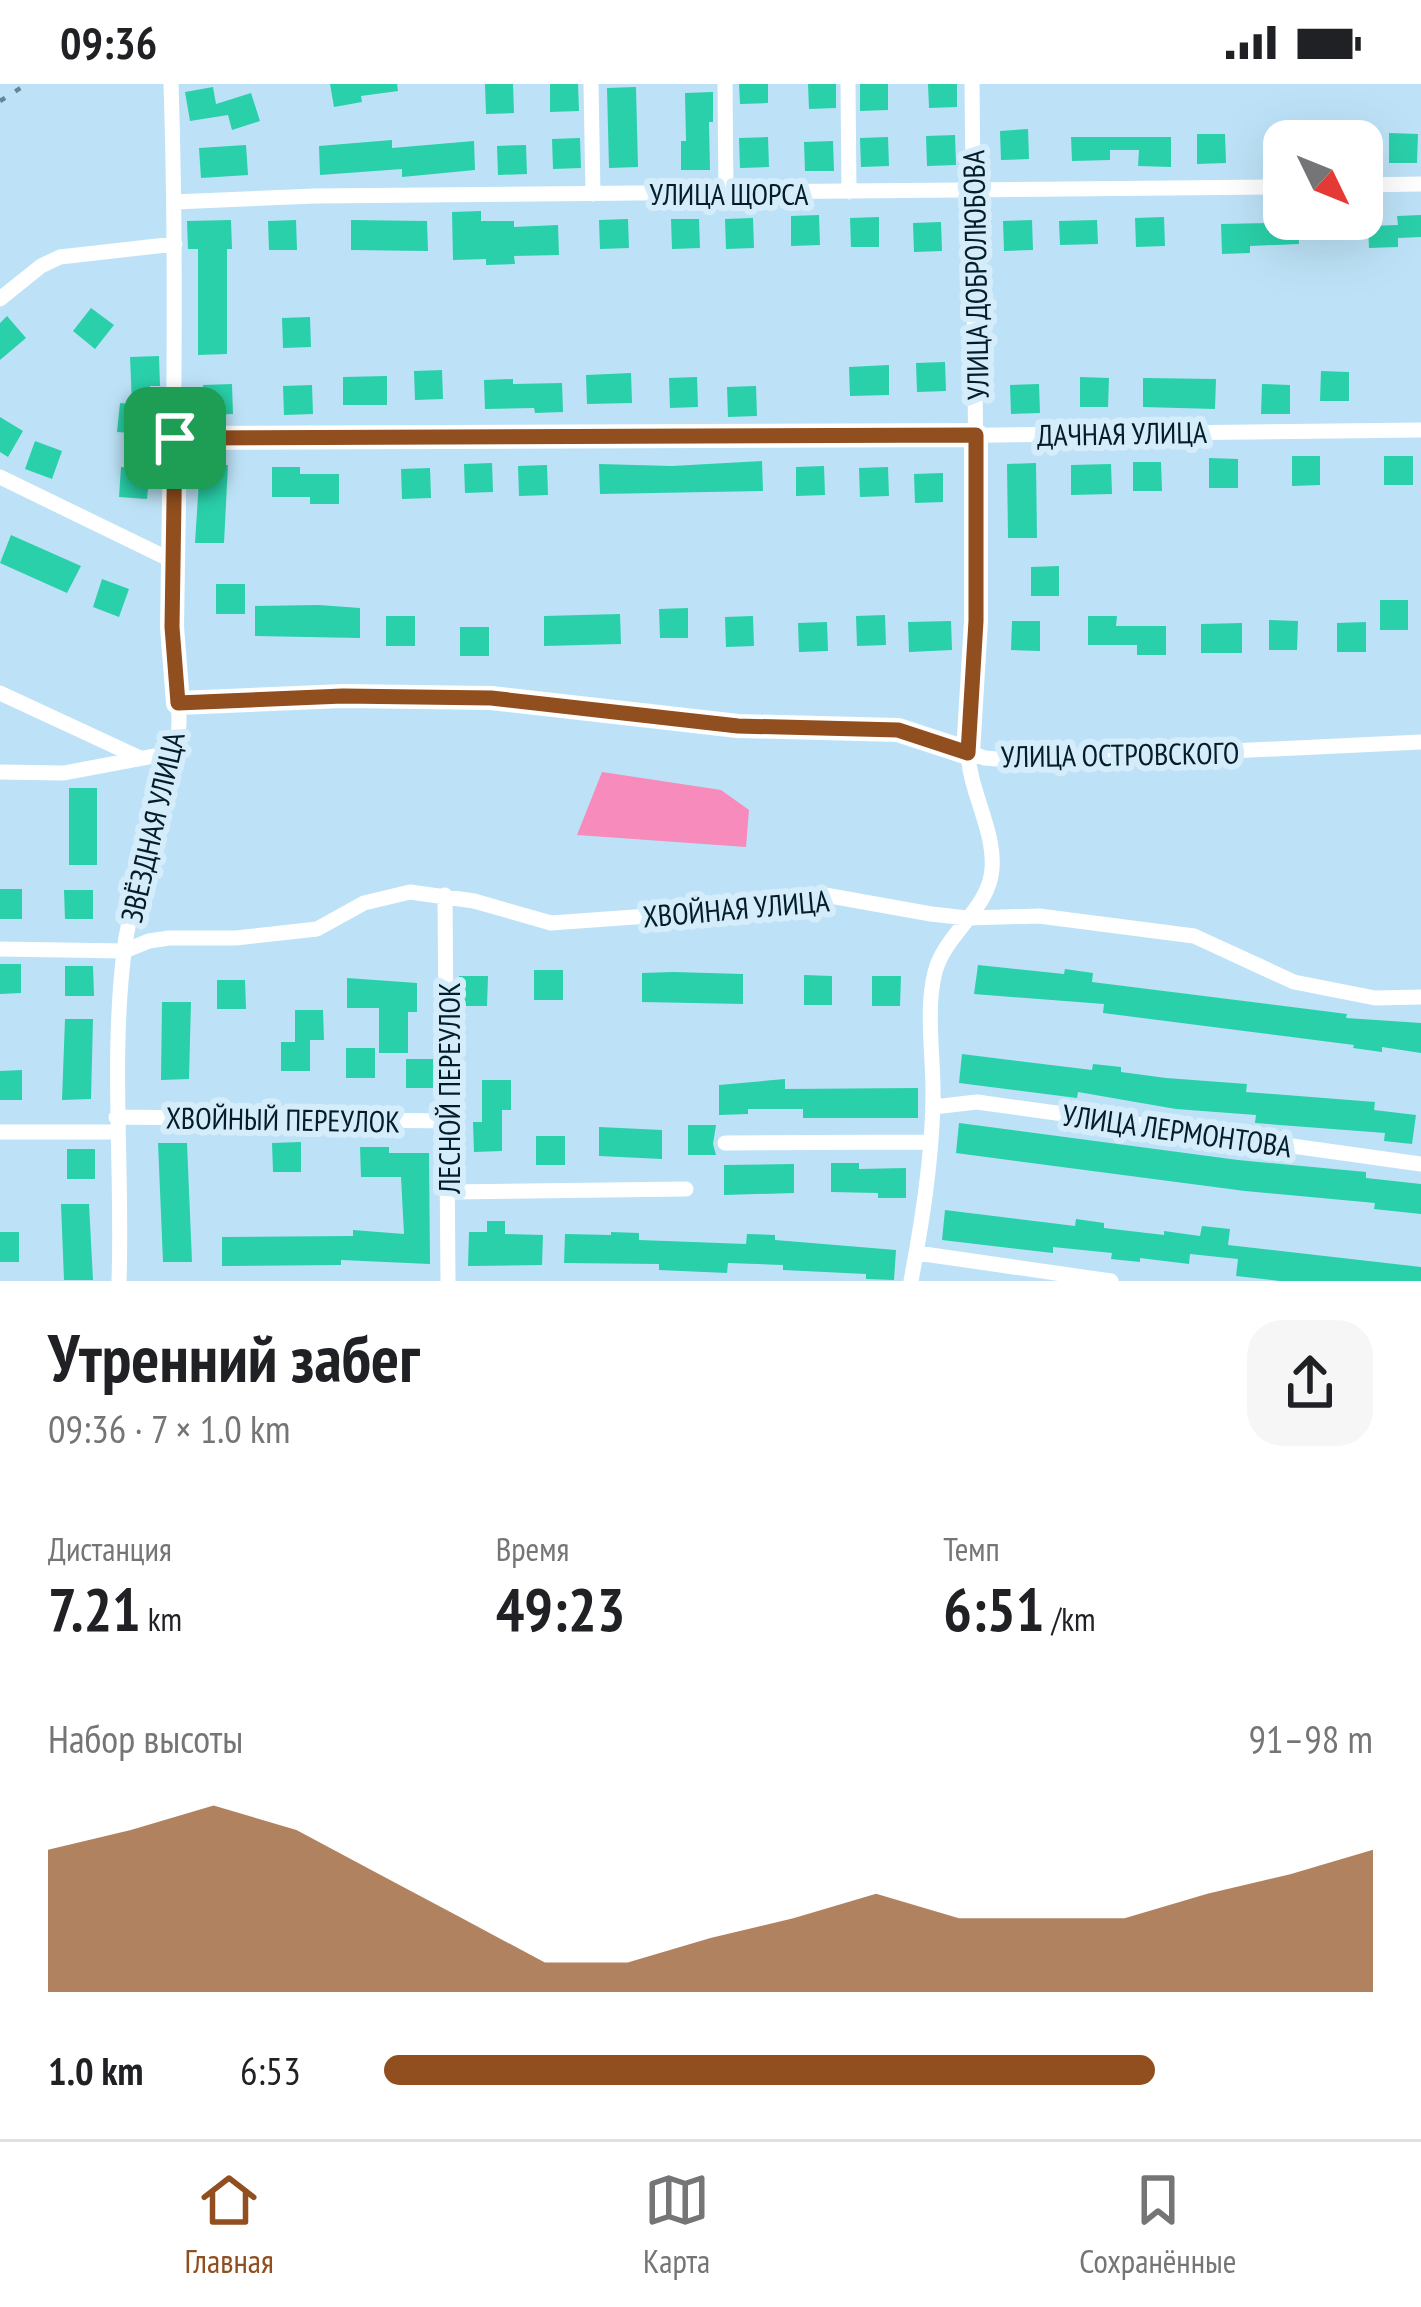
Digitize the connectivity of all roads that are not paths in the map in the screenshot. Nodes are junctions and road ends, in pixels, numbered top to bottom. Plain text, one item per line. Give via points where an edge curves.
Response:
1 (171, 84) edge
2 (591, 84) edge
3 (725, 84) edge
4 (848, 84) edge
5 (972, 84) edge
6 (1421, 184) edge
7 (1383, 185) edge
8 (1263, 188) edge
9 (974, 191) junction
10 (849, 192) junction
11 (726, 193) junction
12 (593, 194) junction
13 (174, 202) junction
14 (175, 244) junction
15 (0, 299) edge
16 (1421, 430) edge
17 (976, 435) junction
18 (175, 438) junction
19 (0, 477) edge
20 (172, 561) junction
21 (0, 693) edge
22 (178, 703) junction
23 (1421, 742) edge
24 (175, 752) junction
25 (968, 753) junction
26 (138, 758) junction
27 (0, 772) edge
28 (445, 895) junction
29 (967, 918) junction
30 (0, 949) edge
31 (124, 951) junction
32 (1421, 997) edge
33 (933, 1107) junction
34 (449, 1121) junction
35 (116, 1125) junction
36 (0, 1132) edge
37 (931, 1142) junction
38 (725, 1143) dead end
39 (1421, 1164) edge
40 (686, 1189) dead end
41 (448, 1192) junction
42 (916, 1253) junction
43 (119, 1281) edge
44 (448, 1281) edge
45 (911, 1281) edge
46 (1111, 1281) edge

1 - 13 street, ЗВЁЗДНАЯ УЛИЦА
2 - 12 street
3 - 11 street
4 - 10 street
5 - 9 street, УЛИЦА ДОБРОЛЮБОВА
6 - 7 street
8 - 9 street, УЛИЦА ЩОРСА
9 - 10 street, УЛИЦА ЩОРСА
9 - 17 street, УЛИЦА ДОБРОЛЮБОВА
10 - 11 street, УЛИЦА ЩОРСА
11 - 12 street, УЛИЦА ЩОРСА
12 - 13 street, УЛИЦА ЩОРСА
13 - 14 street, ЗВЁЗДНАЯ УЛИЦА
14 - 15 street via 60,257
14 - 18 street, ЗВЁЗДНАЯ УЛИЦА
16 - 17 street, ДАЧНАЯ УЛИЦА
17 - 18 street, ДАЧНАЯ УЛИЦА
17 - 25 street, УЛИЦА ДОБРОЛЮБОВА
18 - 20 street, ЗВЁЗДНАЯ УЛИЦА
19 - 20 street
20 - 22 street, ЗВЁЗДНАЯ УЛИЦА
21 - 26 street
22 - 24 street, ЗВЁЗДНАЯ УЛИЦА
22 - 25 street, УЛИЦА ОСТРОВСКОГО via 491,698 738,726 898,730
23 - 25 street, УЛИЦА ОСТРОВСКОГО via 1044,762
24 - 26 street
24 - 31 street, ЗВЁЗДНАЯ УЛИЦА
25 - 29 street, УЛИЦА ДОБРОЛЮБОВА via 992,862 988,886
26 - 27 street via 64,773
28 - 29 street, ХВОЙНАЯ УЛИЦА via 550,923 825,895
28 - 31 street, ХВОЙНАЯ УЛИЦА via 386,894 297,933 169,938
28 - 34 street, ЛЕСНОЙ ПЕРЕУЛОК
29 - 32 street, ХВОЙНАЯ УЛИЦА via 1039,916 1194,936 1294,982 1375,998
29 - 33 street, УЛИЦА ДОБРОЛЮБОВА via 934,976
30 - 31 street, ХВОЙНАЯ УЛИЦА
31 - 35 street, ЗВЁЗДНАЯ УЛИЦА
33 - 37 street, УЛИЦА ДОБРОЛЮБОВА
33 - 39 street, УЛИЦА ЛЕРМОНТОВА via 977,1102
34 - 35 street, ХВОЙНЫЙ ПЕРЕУЛОК
34 - 41 street, ЛЕСНОЙ ПЕРЕУЛОК
35 - 36 street, ХВОЙНЫЙ ПЕРЕУЛОК
35 - 43 street, ЗВЁЗДНАЯ УЛИЦА
37 - 38 street
37 - 42 street, УЛИЦА ДОБРОЛЮБОВА
40 - 41 street
41 - 44 street, ЛЕСНОЙ ПЕРЕУЛОК
42 - 45 street, УЛИЦА ДОБРОЛЮБОВА
42 - 46 street

